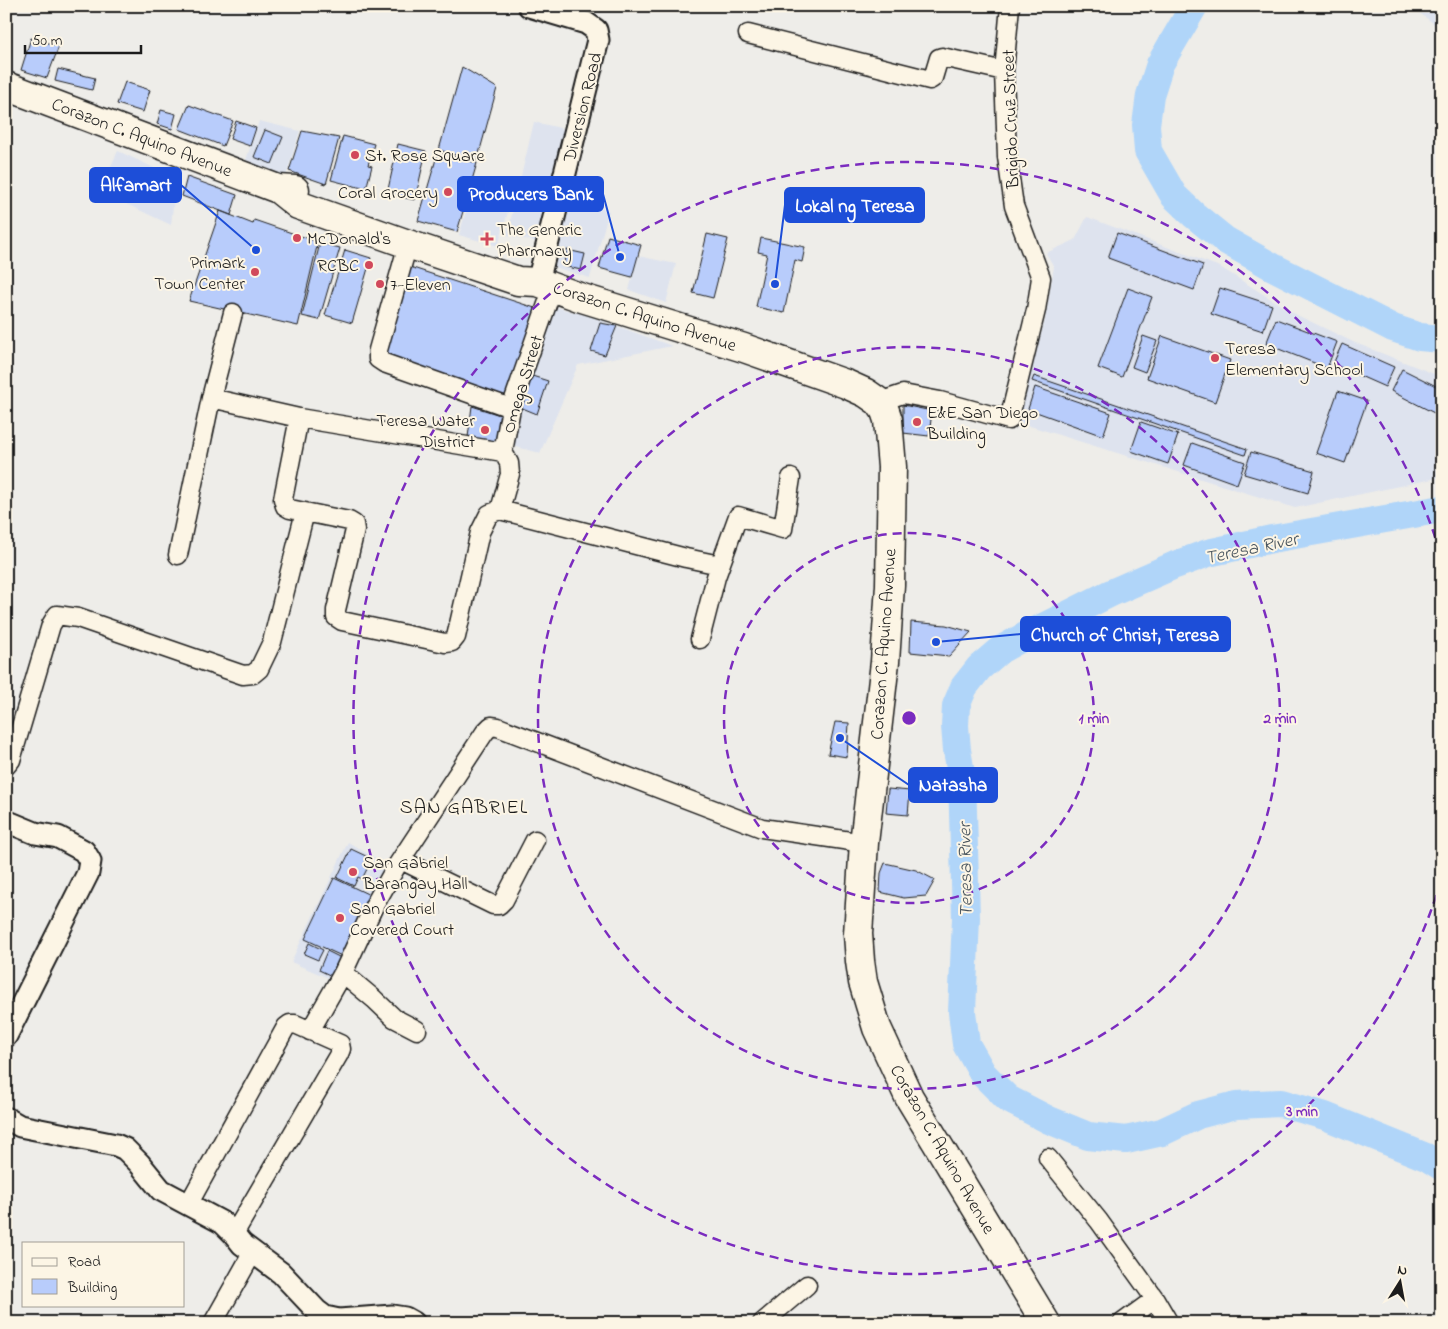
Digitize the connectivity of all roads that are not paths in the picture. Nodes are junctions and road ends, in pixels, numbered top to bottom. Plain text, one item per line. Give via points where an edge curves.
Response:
1 (529, 6) edge
2 (1010, 6) edge
3 (748, 34) dead end
4 (1004, 71) junction
5 (6, 86) edge
6 (278, 189) junction
7 (408, 244) junction
8 (545, 284) junction
9 (233, 313) dead end
10 (211, 398) junction
11 (879, 402) junction
12 (511, 408) junction
13 (299, 418) junction
14 (503, 452) junction
15 (791, 478) dead end
16 (500, 510) junction
17 (305, 512) junction
18 (178, 556) dead end
19 (720, 564) junction
20 (700, 639) dead end
21 (6, 766) edge
22 (6, 821) edge
23 (535, 840) dead end
24 (864, 843) junction
25 (401, 860) junction
26 (342, 973) junction
27 (417, 1030) dead end
28 (310, 1031) junction
29 (6, 1036) edge
30 (6, 1118) edge
31 (1048, 1158) dead end
32 (188, 1205) junction
33 (234, 1234) junction
34 (253, 1252) junction
35 (807, 1285) dead end
36 (1156, 1299) junction
37 (214, 1323) edge
38 (414, 1323) edge
39 (762, 1323) edge
40 (1046, 1323) edge
41 (1122, 1323) edge
42 (1169, 1323) edge

1 - 8 street, Diversion Road via 586,23 596,30 598,40
2 - 4 street, Brigido Cruz Street
3 - 4 street via 930,80 942,57
4 - 11 street, Brigido Cruz Street via 1007,157 1014,206 1041,278 1009,420 903,394
5 - 6 main road, Corazon C. Aquino Avenue
6 - 7 main road, Corazon C. Aquino Avenue via 298,205
6 - 8 main road, Corazon C. Aquino Avenue via 301,190 522,268
7 - 8 main road, Corazon C. Aquino Avenue via 518,281
7 - 12 street via 378,359
8 - 11 main road, Corazon C. Aquino Avenue via 846,384
8 - 12 street, Omega Street
9 - 10 street
10 - 13 street
10 - 18 street
11 - 24 main road, Corazon C. Aquino Avenue via 888,420 892,467 890,585
12 - 14 street, Omega Street
13 - 14 street
13 - 17 street via 283,499 284,506
14 - 16 street, Omega Street via 510,474
15 - 19 street via 783,529 738,516
16 - 17 street via 488,514 480,532 456,637 445,643 342,621 336,616 354,524
16 - 19 street
17 - 21 street via 272,642 259,669 253,674 243,675 78,618 57,615 51,625 11,760
19 - 20 street
22 - 29 street via 35,833 58,837 84,851 90,861 88,873
23 - 25 street via 499,905 493,905
24 - 25 street via 762,828 491,726
24 - 40 main road, Corazon C. Aquino Avenue via 858,934 863,982 876,1028 909,1097
25 - 26 street via 375,904
26 - 27 street via 394,1018
26 - 28 street
28 - 32 street via 295,1024 286,1027
28 - 33 street via 340,1044 341,1049
30 - 32 street via 20,1126 121,1147 161,1190
31 - 36 street via 1100,1221
32 - 33 street via 223,1223
33 - 34 street
34 - 37 street
34 - 38 street via 281,1273 325,1317 339,1320 392,1316
35 - 39 street
36 - 41 street
36 - 42 street

